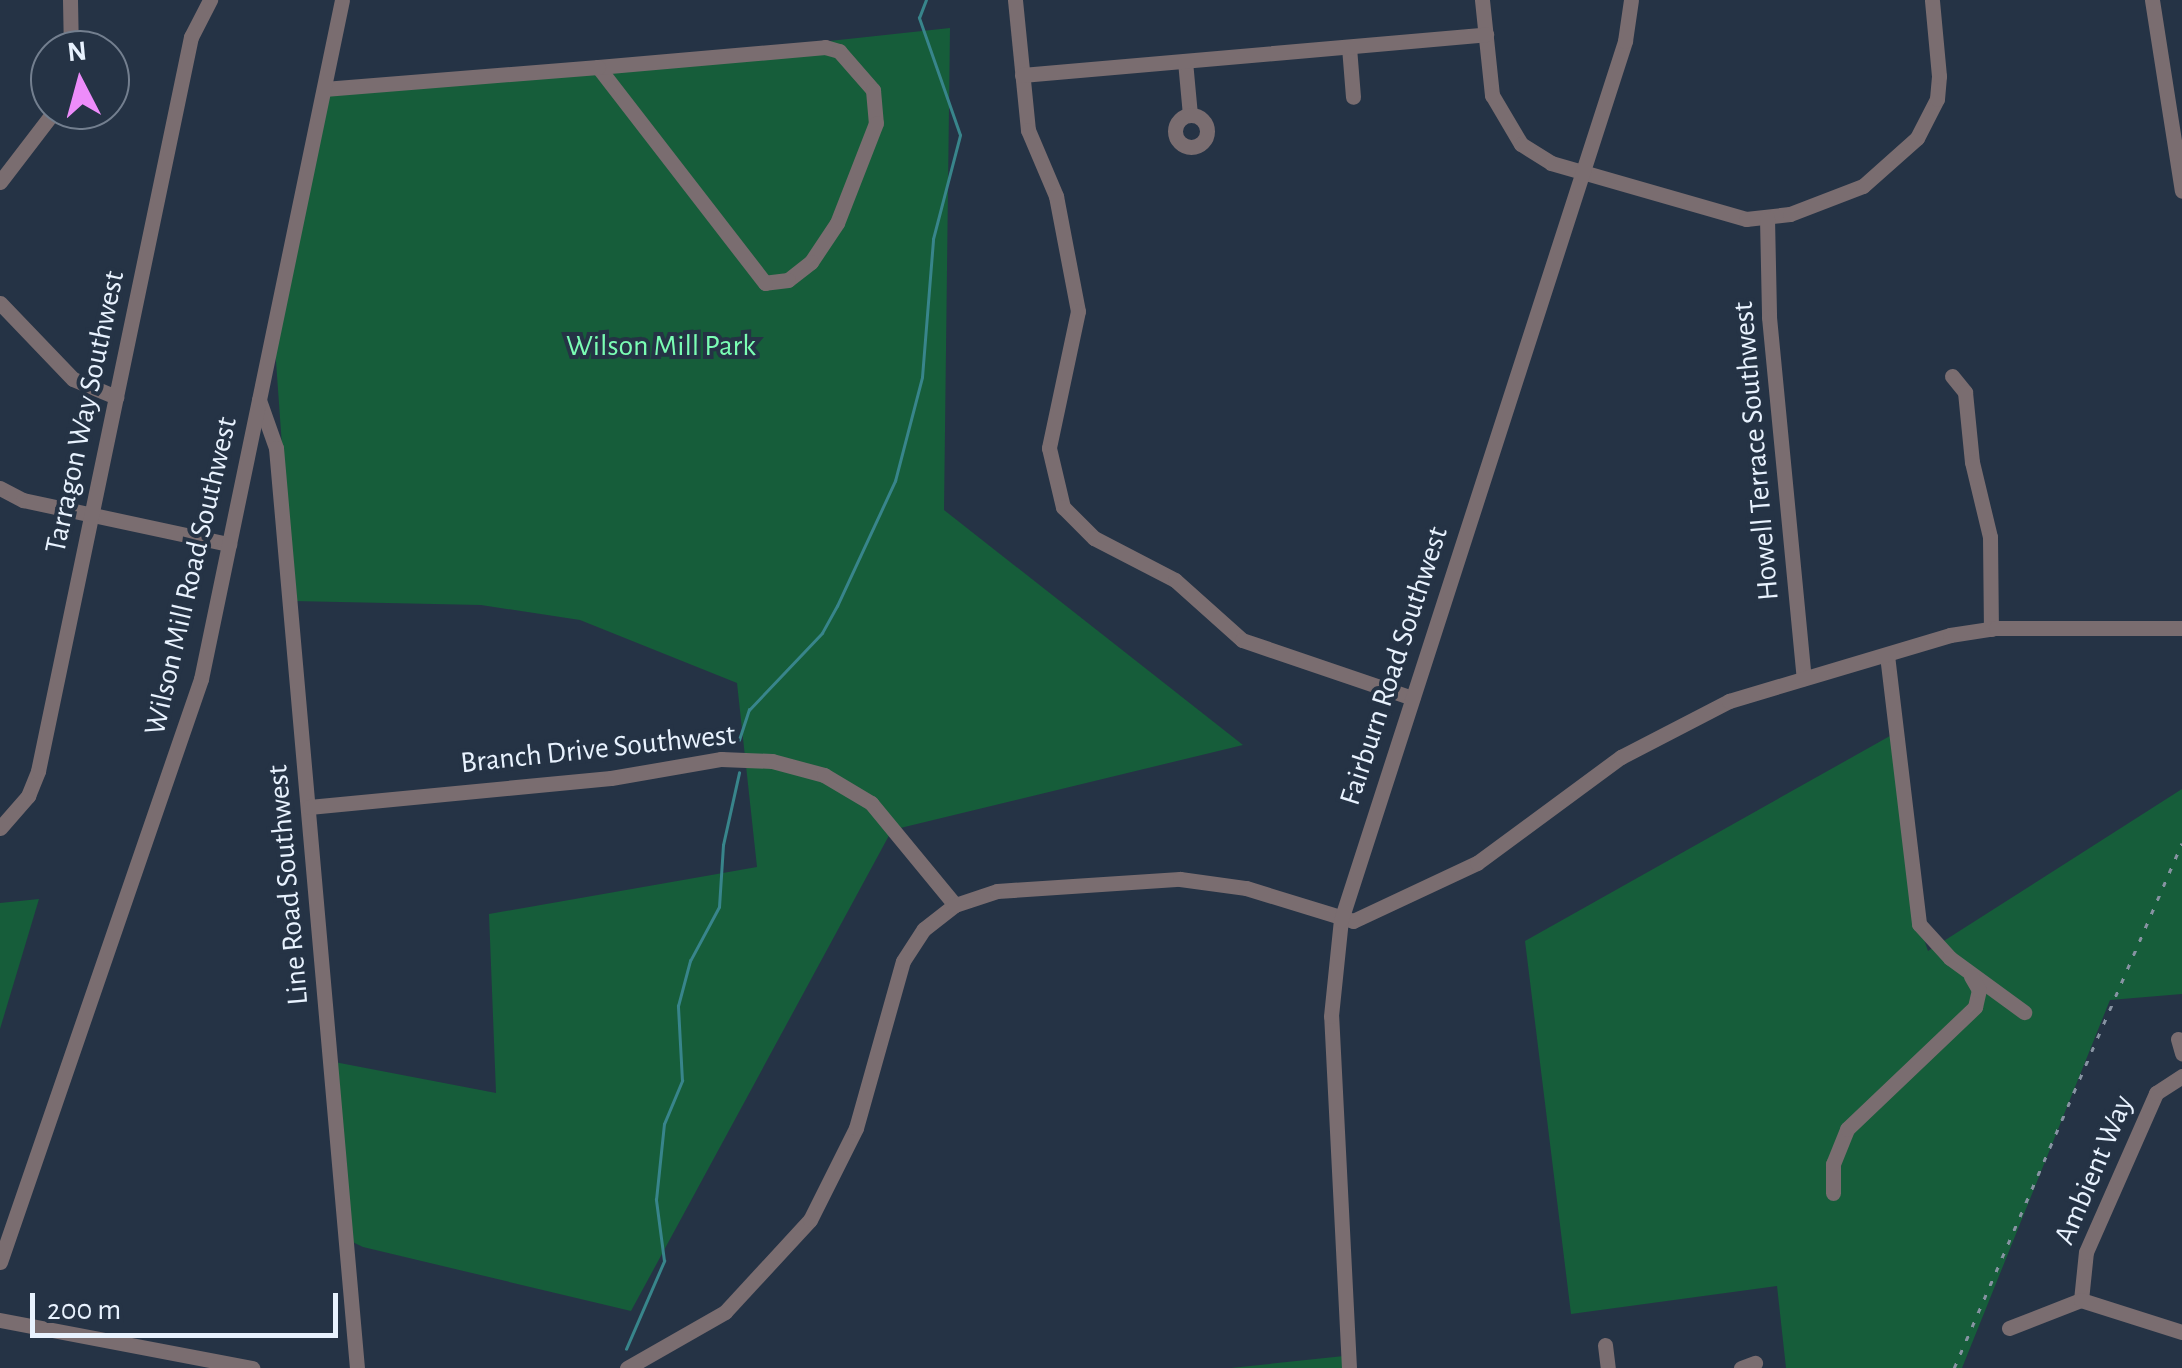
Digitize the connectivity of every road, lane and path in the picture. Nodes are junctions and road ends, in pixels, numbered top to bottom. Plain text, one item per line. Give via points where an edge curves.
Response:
1 (70, 0) edge
2 (210, 0) edge
3 (342, 0) edge
4 (1014, 0) edge
5 (1482, 0) edge
6 (1631, 0) edge
7 (1932, 0) edge
8 (2152, 0) edge
9 (71, 30) edge
10 (1486, 34) junction
11 (1349, 46) junction
12 (1186, 61) junction
13 (598, 66) junction
14 (1022, 76) junction
15 (324, 89) junction
16 (1354, 97) dead end
17 (1190, 115) dead end
18 (40, 130) edge
19 (1583, 173) junction
20 (0, 182) edge
21 (2182, 190) edge
22 (1767, 218) junction
23 (0, 303) edge
24 (1952, 376) dead end
25 (116, 397) junction
26 (259, 400) junction
27 (0, 488) edge
28 (91, 516) junction
29 (230, 544) junction
30 (2182, 628) edge
31 (1991, 629) junction
32 (1887, 654) junction
33 (1804, 678) junction
34 (1412, 698) junction
35 (309, 807) junction
36 (0, 828) edge
37 (955, 905) junction
38 (1341, 920) junction
39 (1969, 972) junction
40 (2024, 1012) dead end
41 (2182, 1076) edge
42 (1833, 1193) dead end
43 (0, 1262) edge
44 (2082, 1300) junction
45 (0, 1320) edge
46 (2010, 1328) dead end
47 (2182, 1332) edge
48 (1604, 1344) dead end
49 (242, 1367) edge
50 (357, 1368) edge
51 (627, 1368) edge
52 (1349, 1368) edge
53 (1608, 1368) edge

1 - 9 street
2 - 25 street, Tarragon Way Southwest via 191,37
3 - 15 street, Wilson Mill Road Southwest
4 - 14 street
5 - 10 street
6 - 19 street, Fairburn Road Southwest
7 - 22 street via 1938,88 1918,138 1863,186
8 - 21 street
10 - 11 street
10 - 19 street via 1492,94 1507,128 1536,156
11 - 12 street
11 - 16 street
12 - 14 street
12 - 17 street
13 - 13 street via 825,47 839,52 873,90 876,122 837,223 811,262 788,280 765,284
13 - 15 street
14 - 34 street via 1028,130 1056,196 1078,311 1049,448 1063,507 1094,538 1175,580 1242,640
15 - 26 street, Wilson Mill Road Southwest
18 - 20 street
19 - 22 street via 1723,215
19 - 34 street, Fairburn Road Southwest
22 - 33 street, Howell Terrace Southwest via 1769,317
23 - 25 street via 73,379
24 - 31 street via 1965,392 1972,462 1990,536
25 - 28 street, Tarragon Way Southwest
26 - 29 street, Wilson Mill Road Southwest
26 - 35 street, Line Road Southwest via 276,448
27 - 28 street
28 - 29 street
28 - 36 street, Tarragon Way Southwest via 38,771 28,796
29 - 43 street, Wilson Mill Road Southwest via 184,738
30 - 31 street
31 - 32 street
32 - 33 street
32 - 39 street via 1914,910 1928,937
33 - 38 street via 1673,726 1477,863 1365,918
34 - 38 street, Fairburn Road Southwest
35 - 37 street, Branch Drive Southwest via 613,778 721,760 772,761 824,776 871,803
35 - 50 street, Line Road Southwest
37 - 38 street via 997,891 1180,878 1246,888
37 - 51 street via 924,928 903,960 856,1128 810,1220 725,1312
38 - 52 street, Fairburn Road Southwest via 1331,1016
39 - 40 street
39 - 42 street via 1978,990 1975,1007 1847,1129 1833,1164
41 - 44 street, Ambient Way via 2156,1093 2086,1252
44 - 46 street
44 - 47 street
45 - 49 street
48 - 53 street

